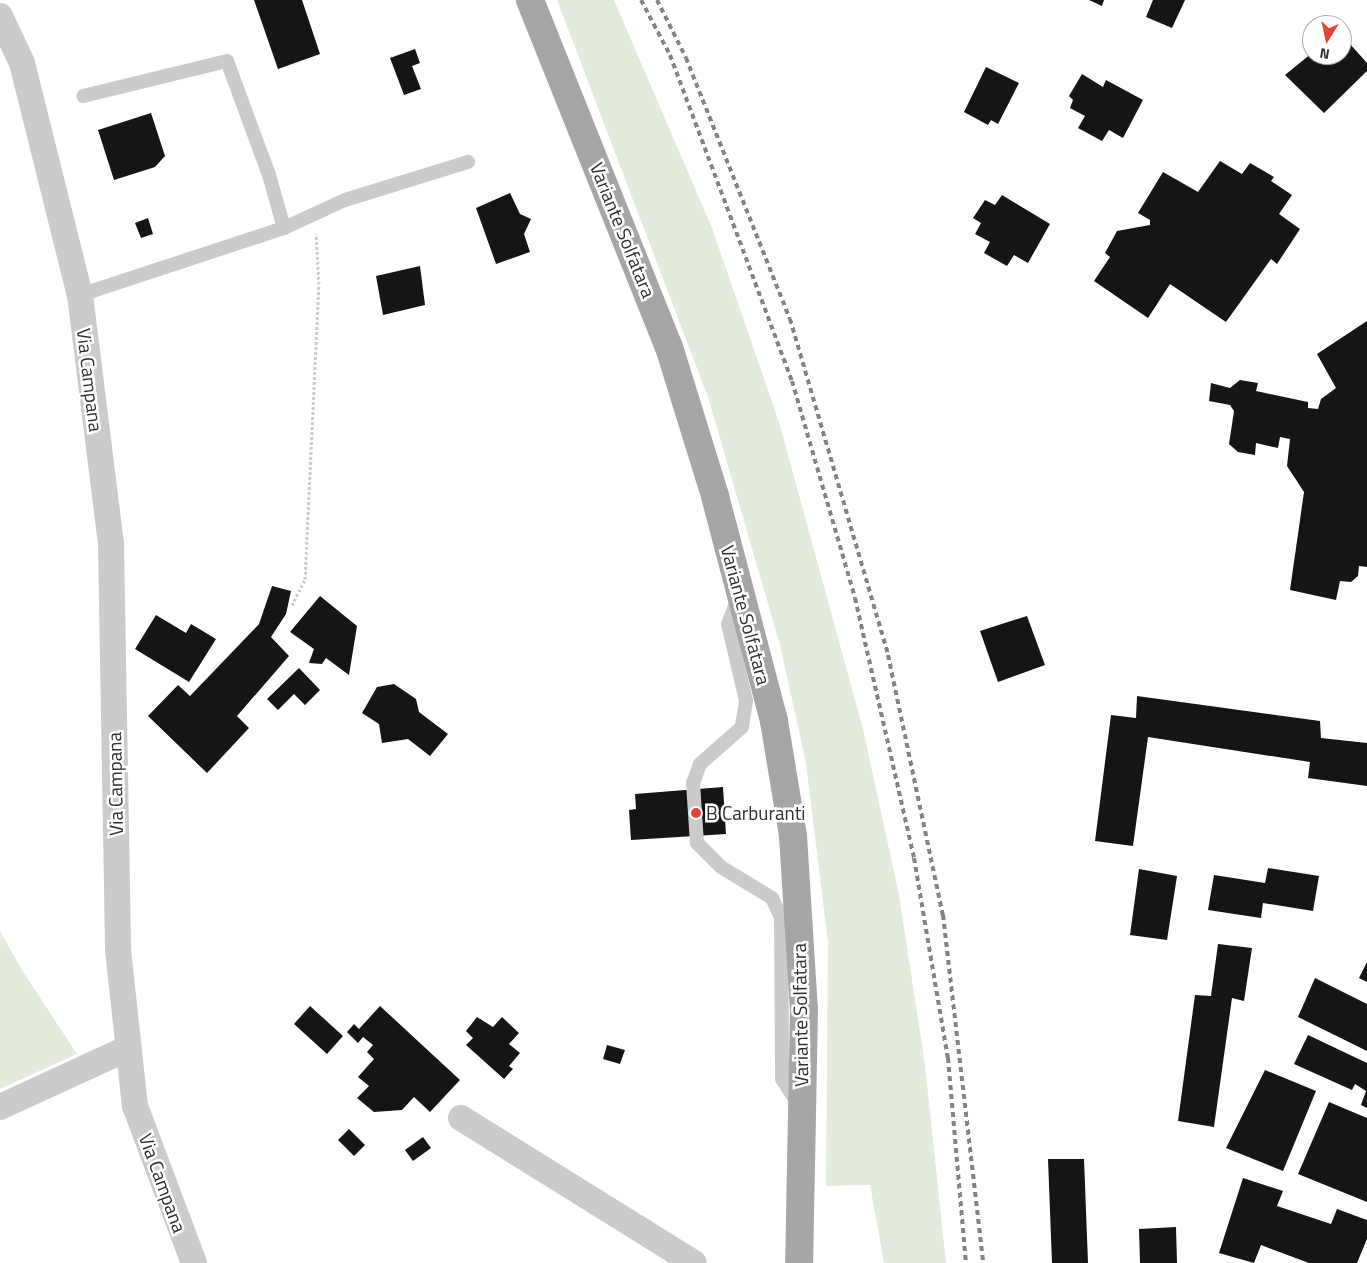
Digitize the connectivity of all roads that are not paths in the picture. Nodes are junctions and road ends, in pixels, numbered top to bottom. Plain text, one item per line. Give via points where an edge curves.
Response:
1 (530, 0) edge
2 (0, 16) edge
3 (83, 96) dead end
4 (468, 162) dead end
5 (284, 228) junction
6 (80, 295) junction
7 (740, 592) junction
8 (128, 1048) junction
9 (0, 1107) edge
10 (802, 1110) junction
11 (461, 1118) dead end
12 (194, 1263) edge
13 (694, 1263) edge
14 (799, 1263) edge

1 - 7 main road, Variante Solfatara via 670,347
2 - 6 street, Via Campana via 22,63
3 - 5 lane via 227,60 269,175
4 - 5 lane via 345,200
5 - 6 lane
6 - 8 street, Via Campana via 110,543 118,950
7 - 10 main road, Variante Solfatara via 774,721 793,836 804,1009
7 - 10 lane via 728,624 746,701 742,727 700,764 693,783 698,843 721,867 772,898 781,917 782,1079
8 - 9 street
8 - 12 street, Via Campana via 135,1106
10 - 14 main road, Variante Solfatara
11 - 13 street

